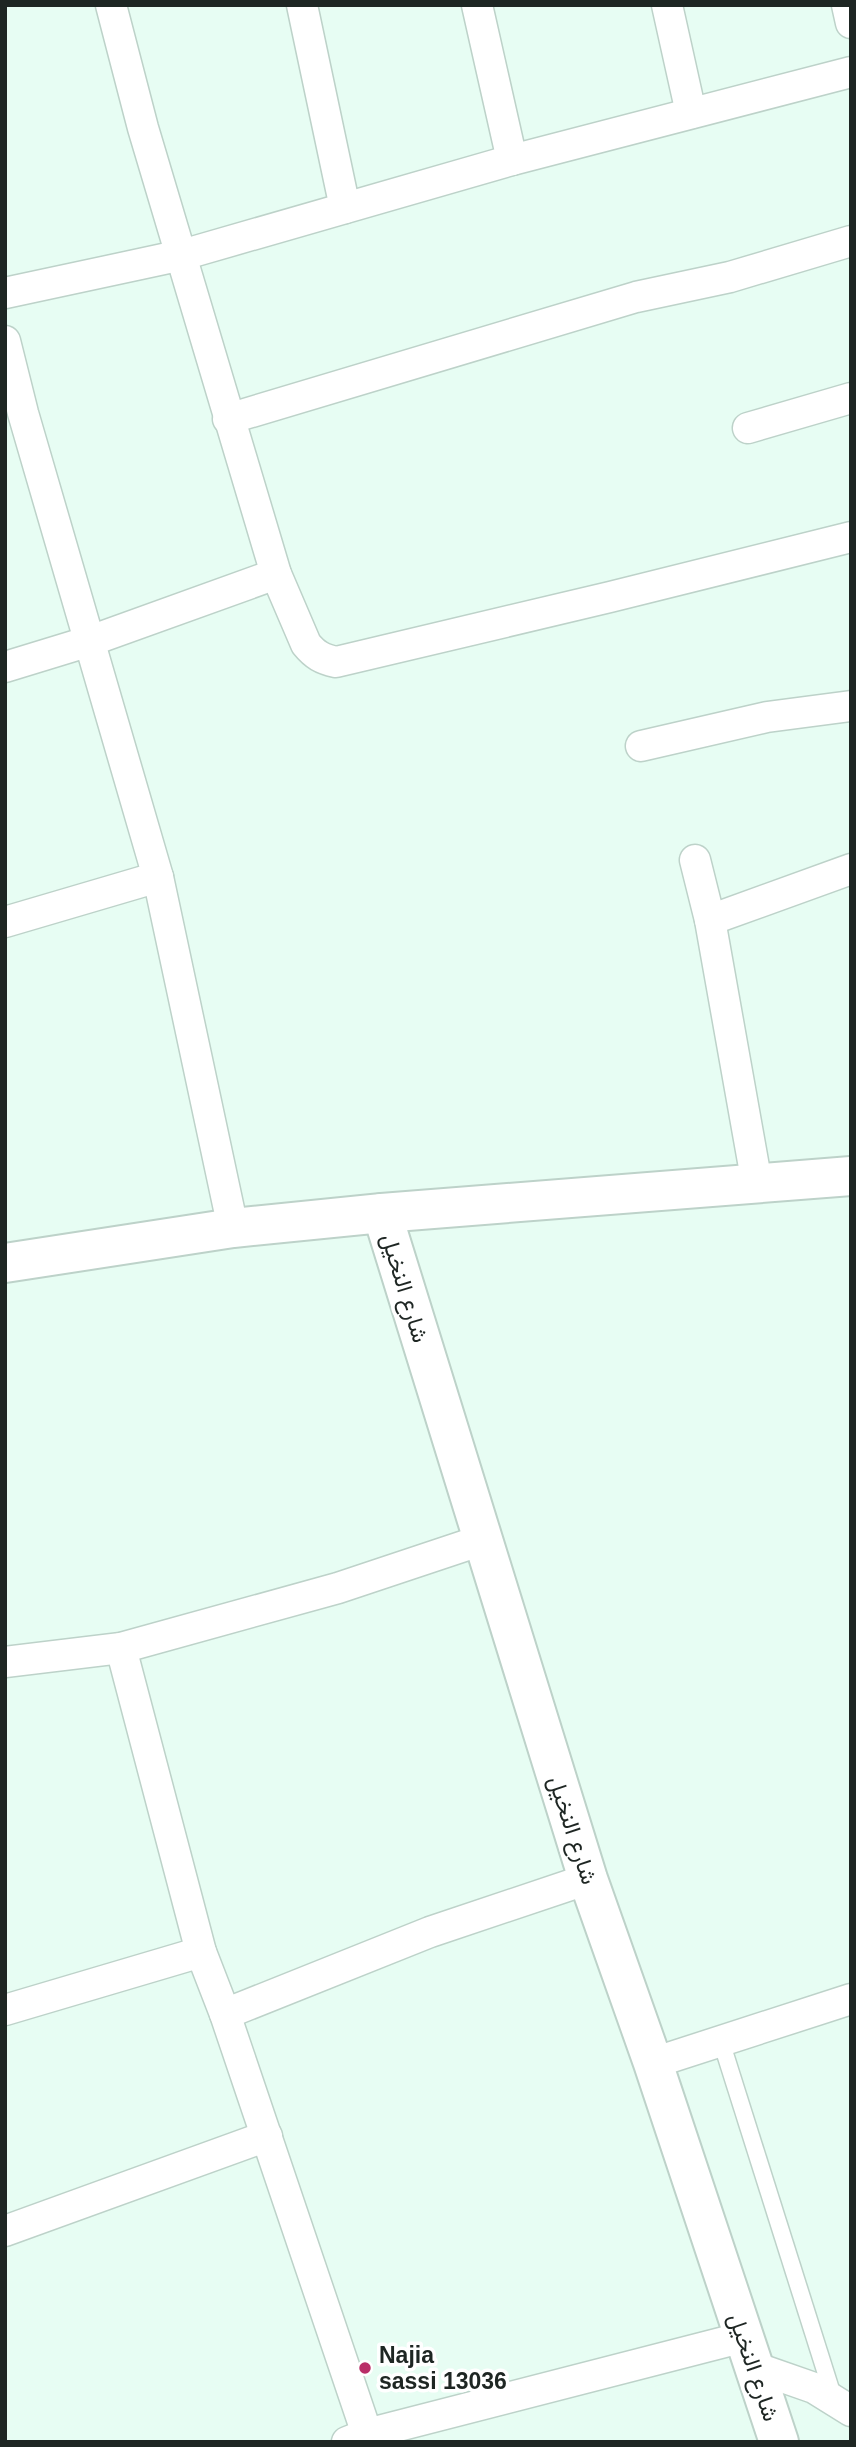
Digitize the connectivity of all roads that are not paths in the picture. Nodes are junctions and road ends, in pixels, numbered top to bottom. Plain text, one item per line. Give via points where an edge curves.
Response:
1 (111, 5) edge
2 (302, 5) edge
3 (477, 5) edge
4 (667, 5) edge
5 (847, 5) edge
6 (851, 23) edge
7 (851, 72) edge
8 (691, 113) junction
9 (512, 160) junction
10 (345, 208) junction
11 (851, 241) edge
12 (182, 256) junction
13 (5, 293) edge
14 (5, 341) edge
15 (851, 398) edge
16 (14, 415) edge
17 (228, 419) junction
18 (748, 428) dead end
19 (851, 537) edge
20 (275, 575) junction
21 (90, 641) junction
22 (5, 667) edge
23 (851, 706) edge
24 (641, 746) dead end
25 (695, 860) dead end
26 (851, 869) edge
27 (158, 877) junction
28 (710, 920) junction
29 (5, 922) edge
30 (851, 1176) edge
31 (757, 1184) junction
32 (382, 1213) junction
33 (233, 1228) junction
34 (5, 1263) edge
35 (482, 1540) junction
36 (121, 1648) junction
37 (5, 1662) edge
38 (588, 1879) junction
39 (201, 1952) junction
40 (851, 1999) edge
41 (5, 2010) edge
42 (225, 2014) junction
43 (721, 2041) junction
44 (653, 2063) junction
45 (267, 2136) junction
46 (5, 2231) edge
47 (749, 2352) junction
48 (842, 2405) edge
49 (357, 2438) edge
50 (779, 2442) edge

1 - 12 street
2 - 10 street
3 - 9 street
4 - 8 street
5 - 6 street
7 - 8 street
8 - 9 street
9 - 10 street
10 - 12 street
11 - 17 street via 730,277 597,308
12 - 13 street
12 - 17 street
14 - 16 street
15 - 18 street
16 - 21 street
17 - 20 street
19 - 20 street via 336,662 324,660 306,645
20 - 21 street
21 - 22 street
21 - 27 street
23 - 24 street via 767,717
25 - 28 street
26 - 28 street
27 - 29 street
27 - 33 street
28 - 31 street
30 - 31 main road
31 - 32 main road
32 - 33 main road
32 - 35 main road, شارع النخيل
33 - 34 main road
35 - 36 street via 338,1588
35 - 38 main road, شارع النخيل
36 - 37 street
36 - 39 street
38 - 42 street via 430,1932
38 - 44 main road, شارع النخيل
39 - 41 street
39 - 42 street
40 - 43 street
42 - 45 street
43 - 44 street
43 - 48 lane
44 - 47 main road, شارع النخيل
45 - 46 street
45 - 49 street
47 - 48 street
47 - 49 street
47 - 50 main road, شارع النخيل

